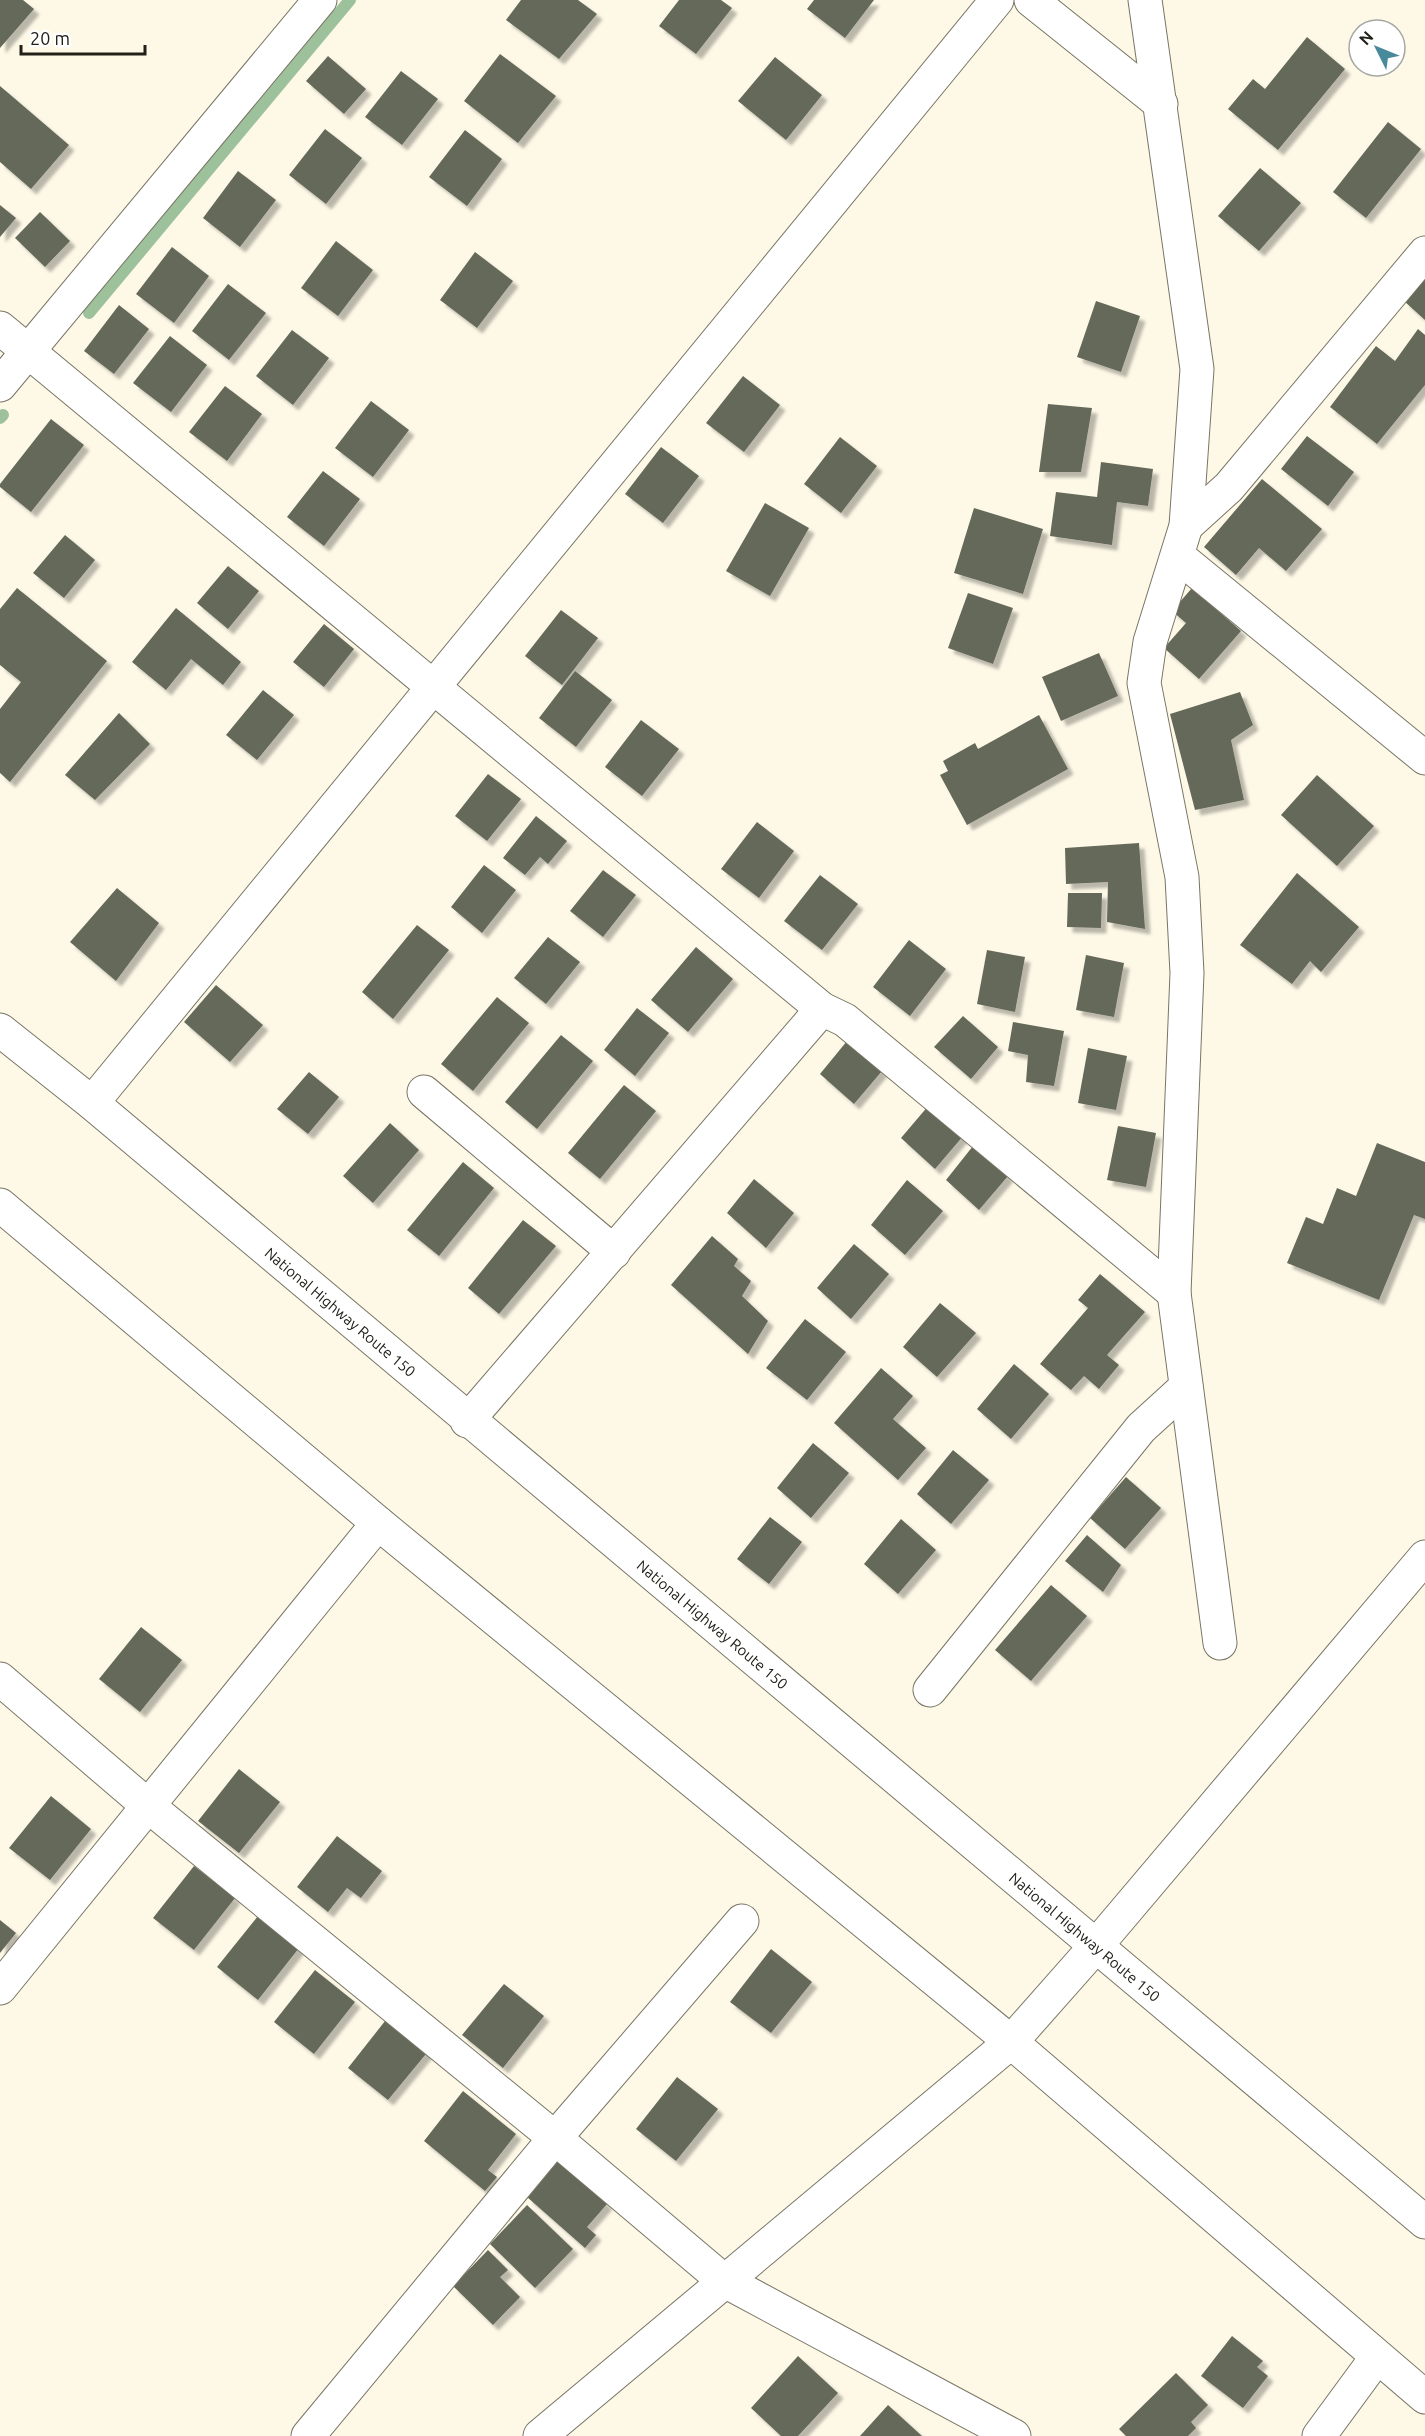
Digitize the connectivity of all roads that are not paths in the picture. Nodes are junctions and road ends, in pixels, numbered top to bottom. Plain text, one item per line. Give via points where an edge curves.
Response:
1 (320, 0) edge
2 (997, 0) edge
3 (1031, 0) edge
4 (1145, 0) edge
5 (1161, 104) junction
6 (1425, 254) edge
7 (0, 328) edge
8 (28, 351) junction
9 (0, 385) edge
10 (1182, 541) junction
11 (432, 686) junction
12 (1425, 758) edge
13 (822, 1010) junction
14 (0, 1030) edge
15 (424, 1092) dead end
16 (92, 1103) junction
17 (2, 1212) edge
18 (614, 1252) junction
19 (1174, 1293) junction
20 (1186, 1387) junction
21 (467, 1421) junction
22 (378, 1523) junction
23 (1425, 1557) edge
24 (1220, 1642) dead end
25 (0, 1679) edge
26 (930, 1690) dead end
27 (147, 1805) junction
28 (742, 1921) dead end
29 (1095, 1947) junction
30 (0, 1988) edge
31 (1011, 2042) junction
32 (555, 2138) junction
33 (1425, 2222) edge
34 (723, 2280) junction
35 (1377, 2357) junction
36 (1425, 2397) edge
37 (308, 2436) edge
38 (540, 2436) edge
39 (1014, 2436) edge
40 (1319, 2436) edge

1 - 8 main road
2 - 11 main road
3 - 5 main road
4 - 5 main road
5 - 10 main road via 1197,369
6 - 10 main road
7 - 8 main road
8 - 9 main road
8 - 11 main road
10 - 12 main road
10 - 19 main road via 1150,642 1144,683 1182,877 1187,973
11 - 13 main road
11 - 16 main road
13 - 18 main road
13 - 19 main road via 845,1020
14 - 16 main road, National Highway Route 150
15 - 18 main road
16 - 21 main road, National Highway Route 150
17 - 22 main road
18 - 21 main road
19 - 20 main road
20 - 24 main road
20 - 26 main road via 1141,1428
21 - 29 main road, National Highway Route 150
22 - 27 main road
22 - 31 main road
23 - 29 main road
25 - 27 main road
27 - 30 main road
27 - 32 main road
28 - 32 main road
29 - 31 main road
29 - 33 main road, National Highway Route 150
31 - 34 main road
31 - 35 main road
32 - 34 main road
32 - 37 main road
34 - 38 main road
34 - 39 main road
35 - 36 main road
35 - 40 main road

